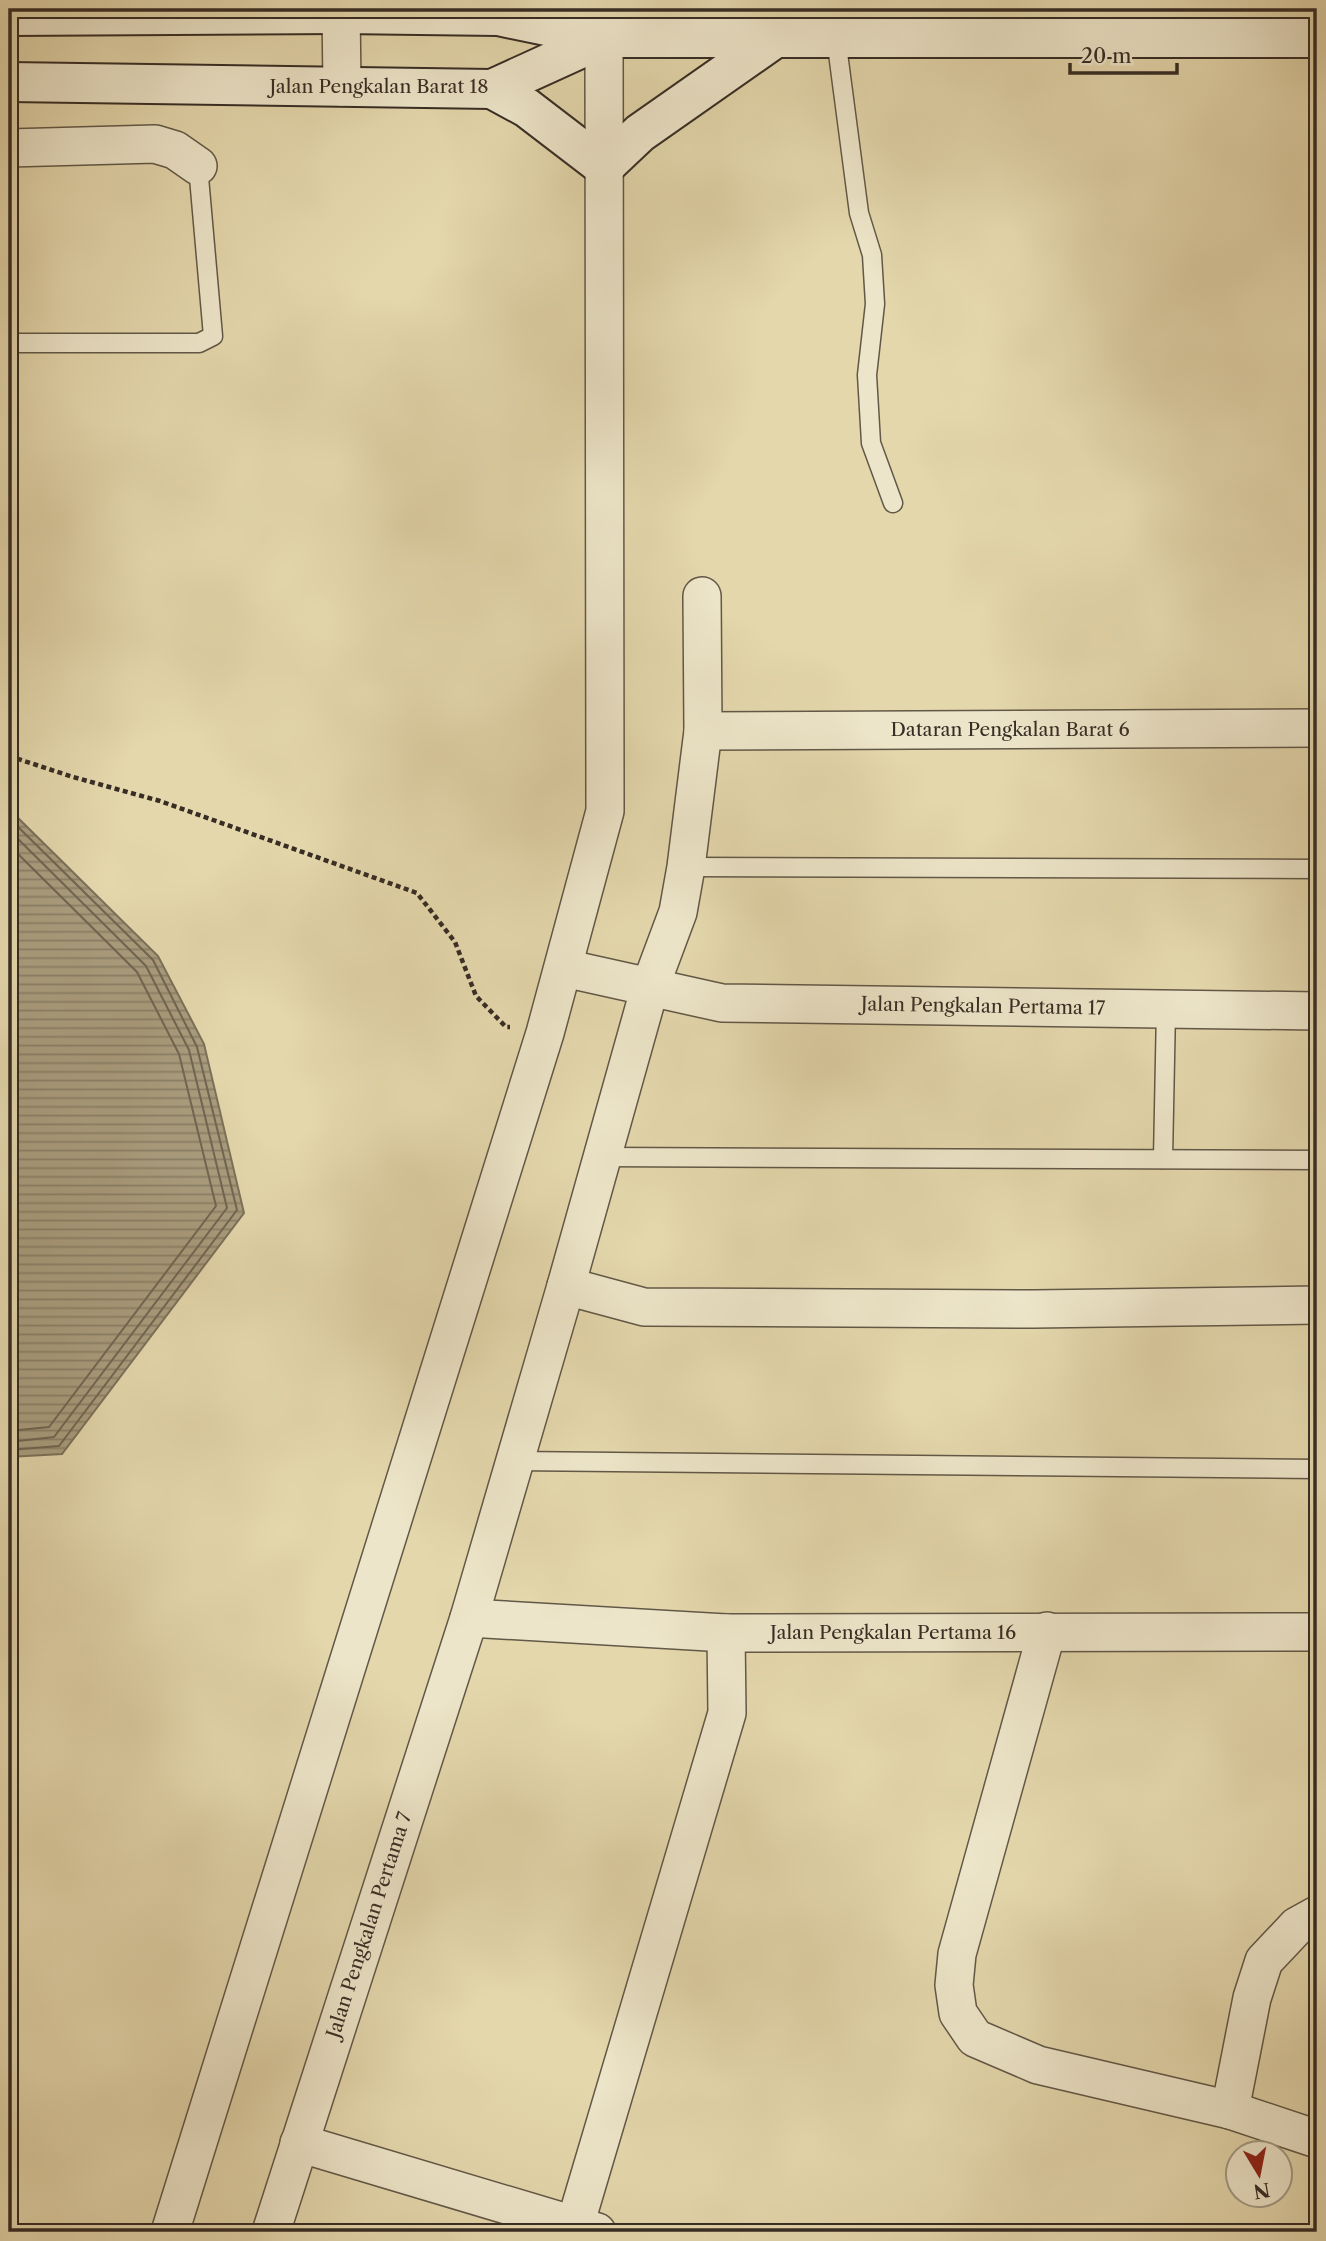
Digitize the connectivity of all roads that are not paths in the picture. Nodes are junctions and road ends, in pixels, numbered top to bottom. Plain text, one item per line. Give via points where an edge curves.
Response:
1 (341, 11) edge
2 (9, 16) edge
3 (1174, 23) edge
4 (604, 37) junction
5 (777, 37) junction
6 (836, 38) junction
7 (1317, 38) edge
8 (9, 82) edge
9 (342, 87) junction
10 (492, 89) junction
11 (9, 148) edge
12 (198, 166) joint
13 (604, 167) junction
14 (9, 343) edge
15 (893, 503) dead end
16 (702, 596) dead end
17 (1317, 728) edge
18 (703, 731) junction
19 (686, 867) junction
20 (1317, 869) edge
21 (564, 968) junction
22 (650, 987) junction
23 (1166, 1009) junction
24 (1317, 1011) edge
25 (603, 1157) junction
26 (1163, 1159) junction
27 (1317, 1160) edge
28 (566, 1286) junction
29 (1317, 1306) edge
30 (514, 1461) junction
31 (1317, 1469) edge
32 (469, 1618) junction
33 (1047, 1631) junction
34 (1317, 1632) edge
35 (726, 1633) junction
36 (1317, 1915) edge
37 (1230, 2110) junction
38 (1317, 2139) edge
39 (299, 2143) junction
40 (586, 2229) edge
41 (170, 2232) edge
42 (271, 2232) edge

1 - 2 street
1 - 4 street via 498,16
1 - 9 street
3 - 6 street
3 - 7 street
4 - 5 street
4 - 10 street, Jalan Pengkalan Barat 18
4 - 13 street
5 - 6 street
5 - 13 street via 640,133
6 - 15 lane via 859,213 872,255 875,304 867,375 871,443
8 - 9 street, Jalan Pengkalan Barat 18
9 - 10 street, Jalan Pengkalan Barat 18
10 - 13 street via 527,108
11 - 12 street via 155,144 175,149
12 - 14 lane via 213,336 200,343
13 - 21 street via 605,811
16 - 18 street, Jalan Pengkalan Pertama 7
17 - 18 street, Dataran Pengkalan Barat 6
18 - 19 street, Jalan Pengkalan Pertama 7
19 - 20 lane
19 - 22 street, Jalan Pengkalan Pertama 7 via 678,912
21 - 22 street, Jalan Pengkalan Pertama 17
21 - 41 street
22 - 23 street, Jalan Pengkalan Pertama 17 via 722,1003
22 - 25 street, Jalan Pengkalan Pertama 7
23 - 24 street, Jalan Pengkalan Pertama 17
23 - 26 lane
25 - 26 lane
25 - 28 street, Jalan Pengkalan Pertama 7
26 - 27 lane
28 - 29 street via 644,1307
28 - 30 street, Jalan Pengkalan Pertama 7
30 - 31 lane
30 - 32 street, Jalan Pengkalan Pertama 7
32 - 35 street, Jalan Pengkalan Pertama 16
32 - 39 street, Jalan Pengkalan Pertama 7
33 - 34 street, Jalan Pengkalan Pertama 16
33 - 35 street, Jalan Pengkalan Pertama 16
33 - 37 street via 957,1954 954,1985 958,2013 975,2038 1038,2065
35 - 40 street via 727,1713
36 - 37 street via 1297,1926 1264,1961
37 - 38 street
39 - 40 street
39 - 42 street, Jalan Pengkalan Pertama 7

